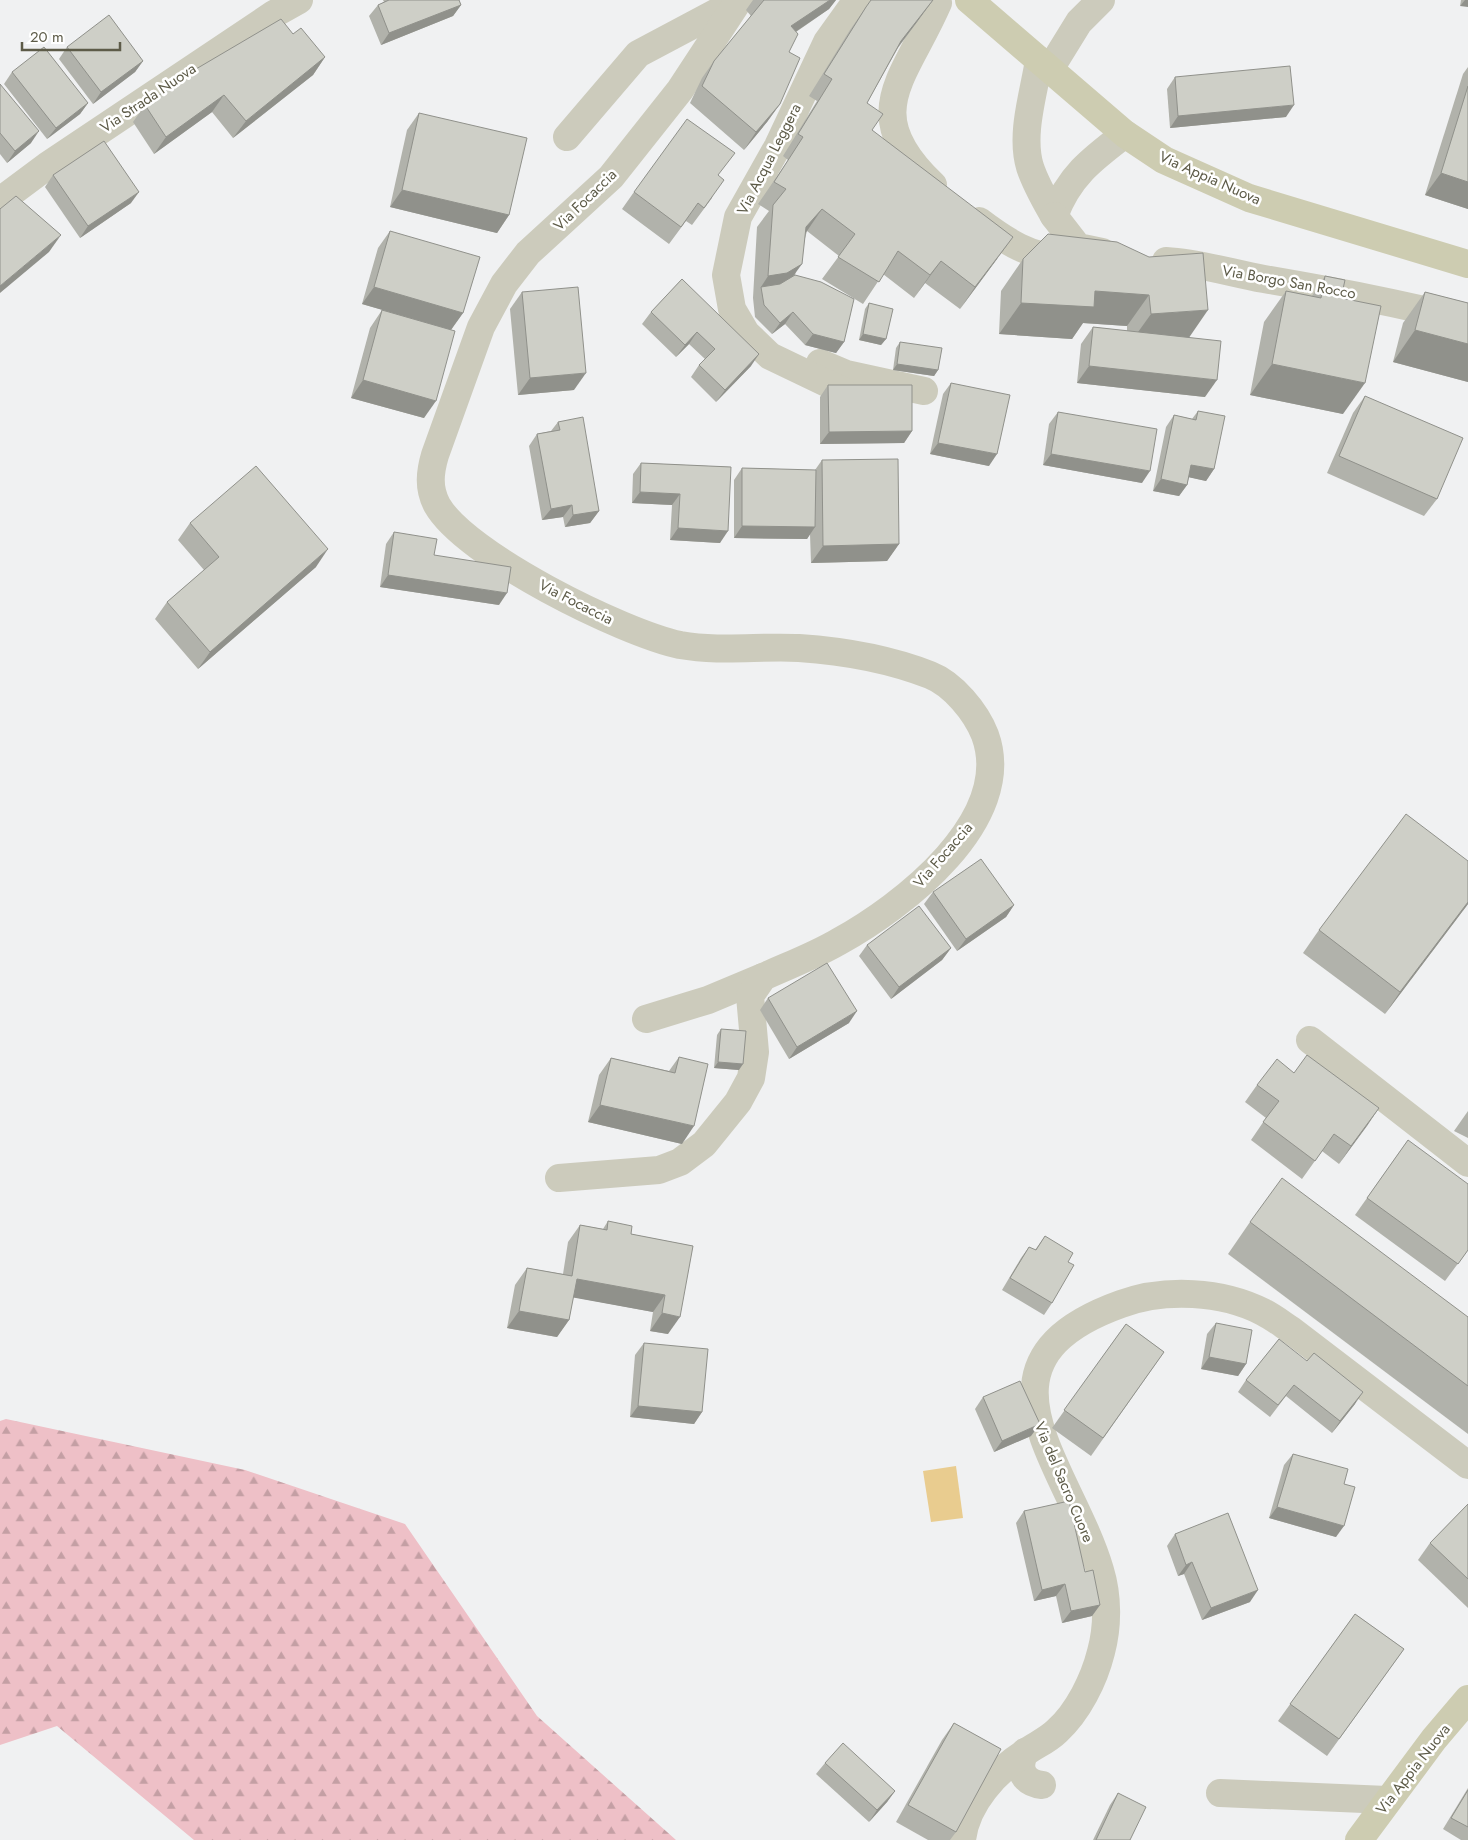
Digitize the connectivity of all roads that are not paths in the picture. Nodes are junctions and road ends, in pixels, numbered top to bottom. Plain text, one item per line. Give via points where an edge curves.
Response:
1 (299, 0) edge
2 (857, 0) edge
3 (969, 0) edge
4 (1100, 0) edge
5 (738, 1) edge
6 (938, 3) dead end
7 (1077, 11) edge
8 (1044, 64) junction
9 (1125, 134) junction
10 (567, 136) dead end
11 (0, 201) edge
12 (1054, 216) junction
13 (738, 217) junction
14 (1078, 247) junction
15 (1468, 264) edge
16 (1468, 321) edge
17 (843, 391) edge
18 (924, 391) dead end
19 (763, 978) junction
20 (646, 1019) dead end
21 (1310, 1040) dead end
22 (1468, 1163) edge
23 (559, 1178) dead end
24 (1468, 1465) edge
25 (1468, 1699) edge
26 (1025, 1752) junction
27 (1042, 1785) dead end
28 (1220, 1793) dead end
29 (1387, 1800) junction
30 (962, 1840) edge
31 (1359, 1840) edge

1 - 11 street, Via Strada Nuova via 55,161
2 - 13 street, Via Acqua Leggera via 827,42 778,146
3 - 8 main road, Via Appia Nuova
4 - 7 street
5 - 10 street via 638,54
5 - 19 street, Via Focaccia via 680,90 617,170 528,253 504,284 481,327 434,455 430,483 446,518 482,548 550,590 610,620 676,644 707,649 799,648 879,660 934,676 970,710 984,734 990,762 987,792 972,825 939,864 901,900 838,942
6 - 14 street via 893,96 891,119 903,151 932,183 1001,238 1052,258 1066,257
7 - 8 street
8 - 9 main road, Via Appia Nuova
8 - 12 street via 1026,142 1039,191
9 - 12 street via 1080,171 1062,195
9 - 15 main road, Via Appia Nuova via 1164,160 1249,198
12 - 14 street
13 - 17 street, Via Acqua Leggera via 726,275 732,309 746,333 770,356
13 - 18 street via 748,244 744,296 753,323 776,345 846,374
14 - 16 street, Via Borgo San Rocco via 1349,292
19 - 20 street, Via Focaccia via 708,1000
19 - 23 street via 750,996 755,1052 751,1078 738,1102 704,1144 680,1162 659,1170
21 - 22 street
24 - 26 street, Via del Sacro Cuore via 1297,1334 1263,1312 1235,1302 1209,1296 1153,1296 1112,1307 1072,1328 1039,1365 1033,1402 1042,1432 1101,1572 1105,1628 1095,1669 1075,1709 1058,1731
25 - 29 main road, Via Appia Nuova
26 - 27 street via 1021,1771 1029,1782
26 - 30 street, Via del Sacro Cuore via 998,1775 975,1802 967,1817
28 - 29 street
29 - 31 main road, Via Appia Nuova

